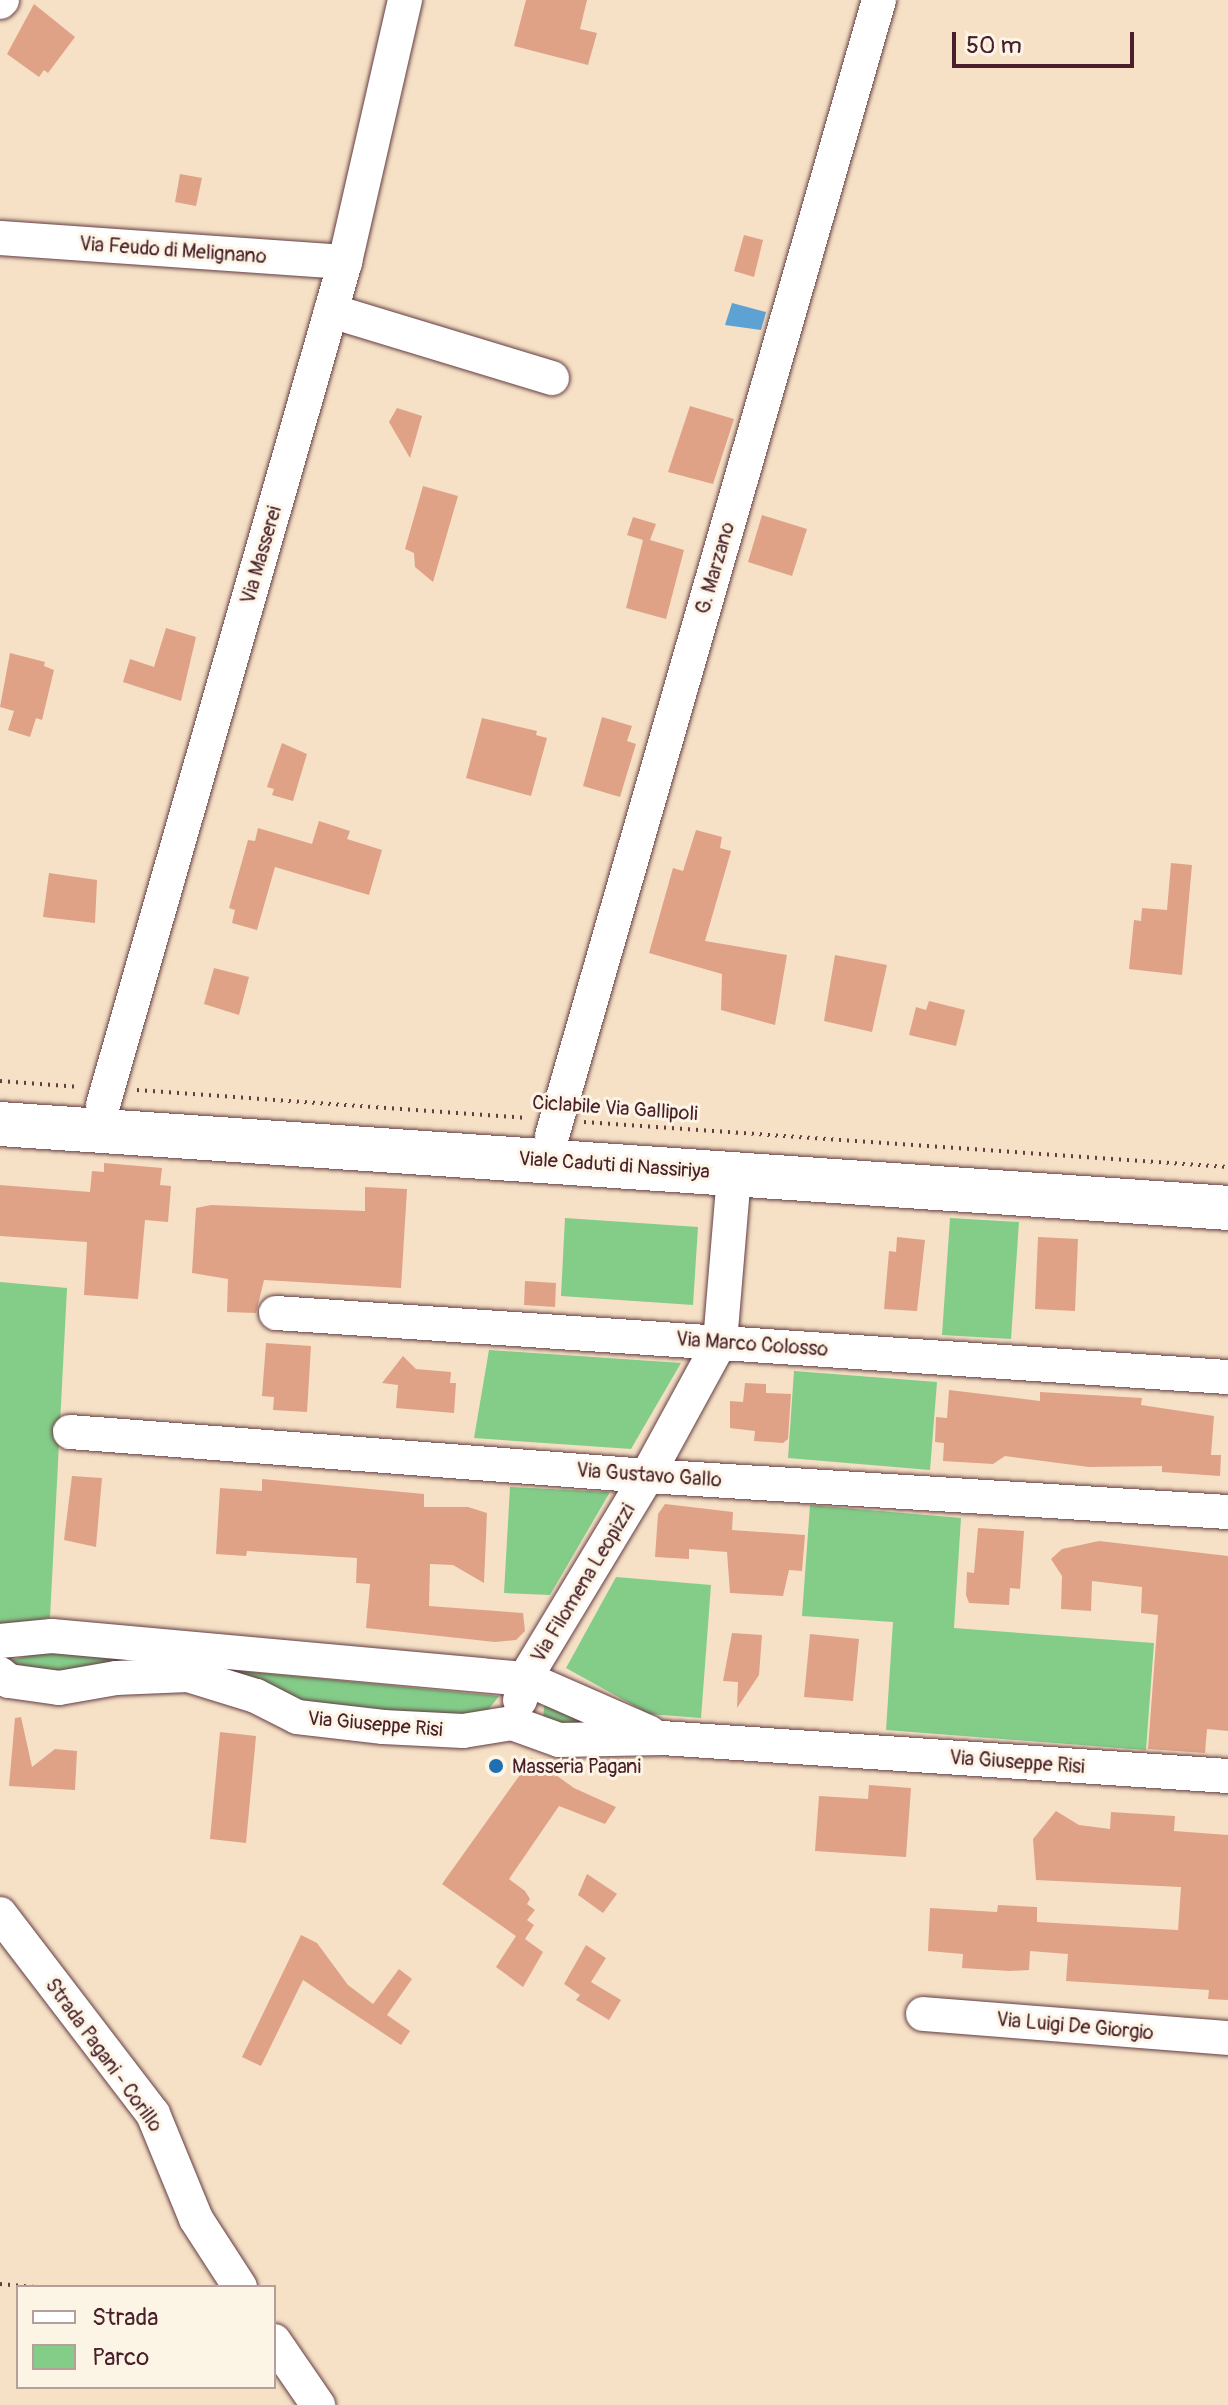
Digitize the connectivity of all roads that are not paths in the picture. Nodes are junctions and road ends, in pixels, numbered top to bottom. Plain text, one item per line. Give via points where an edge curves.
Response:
1 (405, 0) edge
2 (879, 0) edge
3 (0, 238) edge
4 (345, 262) junction
5 (331, 311) junction
6 (552, 378) dead end
7 (106, 1097) junction
8 (0, 1098) edge
9 (0, 1124) edge
10 (554, 1128) junction
11 (734, 1174) junction
12 (1228, 1182) edge
13 (1228, 1208) edge
14 (276, 1313) dead end
15 (720, 1342) junction
16 (1228, 1377) edge
17 (70, 1432) dead end
18 (647, 1476) junction
19 (1228, 1512) edge
20 (0, 1641) edge
21 (0, 1674) edge
22 (527, 1679) junction
23 (512, 1723) junction
24 (662, 1738) junction
25 (1228, 1776) edge
26 (0, 1914) edge
27 (923, 2014) dead end
28 (1228, 2038) edge
29 (239, 2285) edge
30 (276, 2344) edge
31 (318, 2405) edge

1 - 4 street, Via Masserei
2 - 10 street, G. Marzano
3 - 4 street, Via Feudo di Melignano
4 - 5 street, Via Masserei
5 - 6 street
5 - 7 street, Via Masserei
7 - 8 main road, Viale Caduti di Nassiriya
7 - 10 main road, Viale Caduti di Nassiriya
9 - 11 main road, Viale Caduti di Nassiriya
10 - 12 main road, Viale Caduti di Nassiriya
11 - 13 main road, Viale Caduti di Nassiriya
11 - 15 street, Via Filomena Leopizzi
14 - 15 street, Via Marco Colosso
15 - 16 street, Via Marco Colosso
15 - 18 street, Via Filomena Leopizzi
17 - 18 street, Via Gustavo Gallo
18 - 19 street, Via Gustavo Gallo
18 - 22 street, Via Filomena Leopizzi
20 - 22 street, Via Giuseppe Risi via 52,1636
21 - 23 street, Via Giuseppe Risi via 9,1681 59,1688 116,1678 188,1675 256,1696 297,1717 463,1731
22 - 23 street, Via Filomena Leopizzi
22 - 24 street, Via Giuseppe Risi
23 - 24 street, Via Giuseppe Risi via 559,1740
24 - 25 street, Via Giuseppe Risi
26 - 29 street, Strada Pagani - Corillo via 153,2114 196,2219
27 - 28 street, Via Luigi De Giorgio
30 - 31 street

